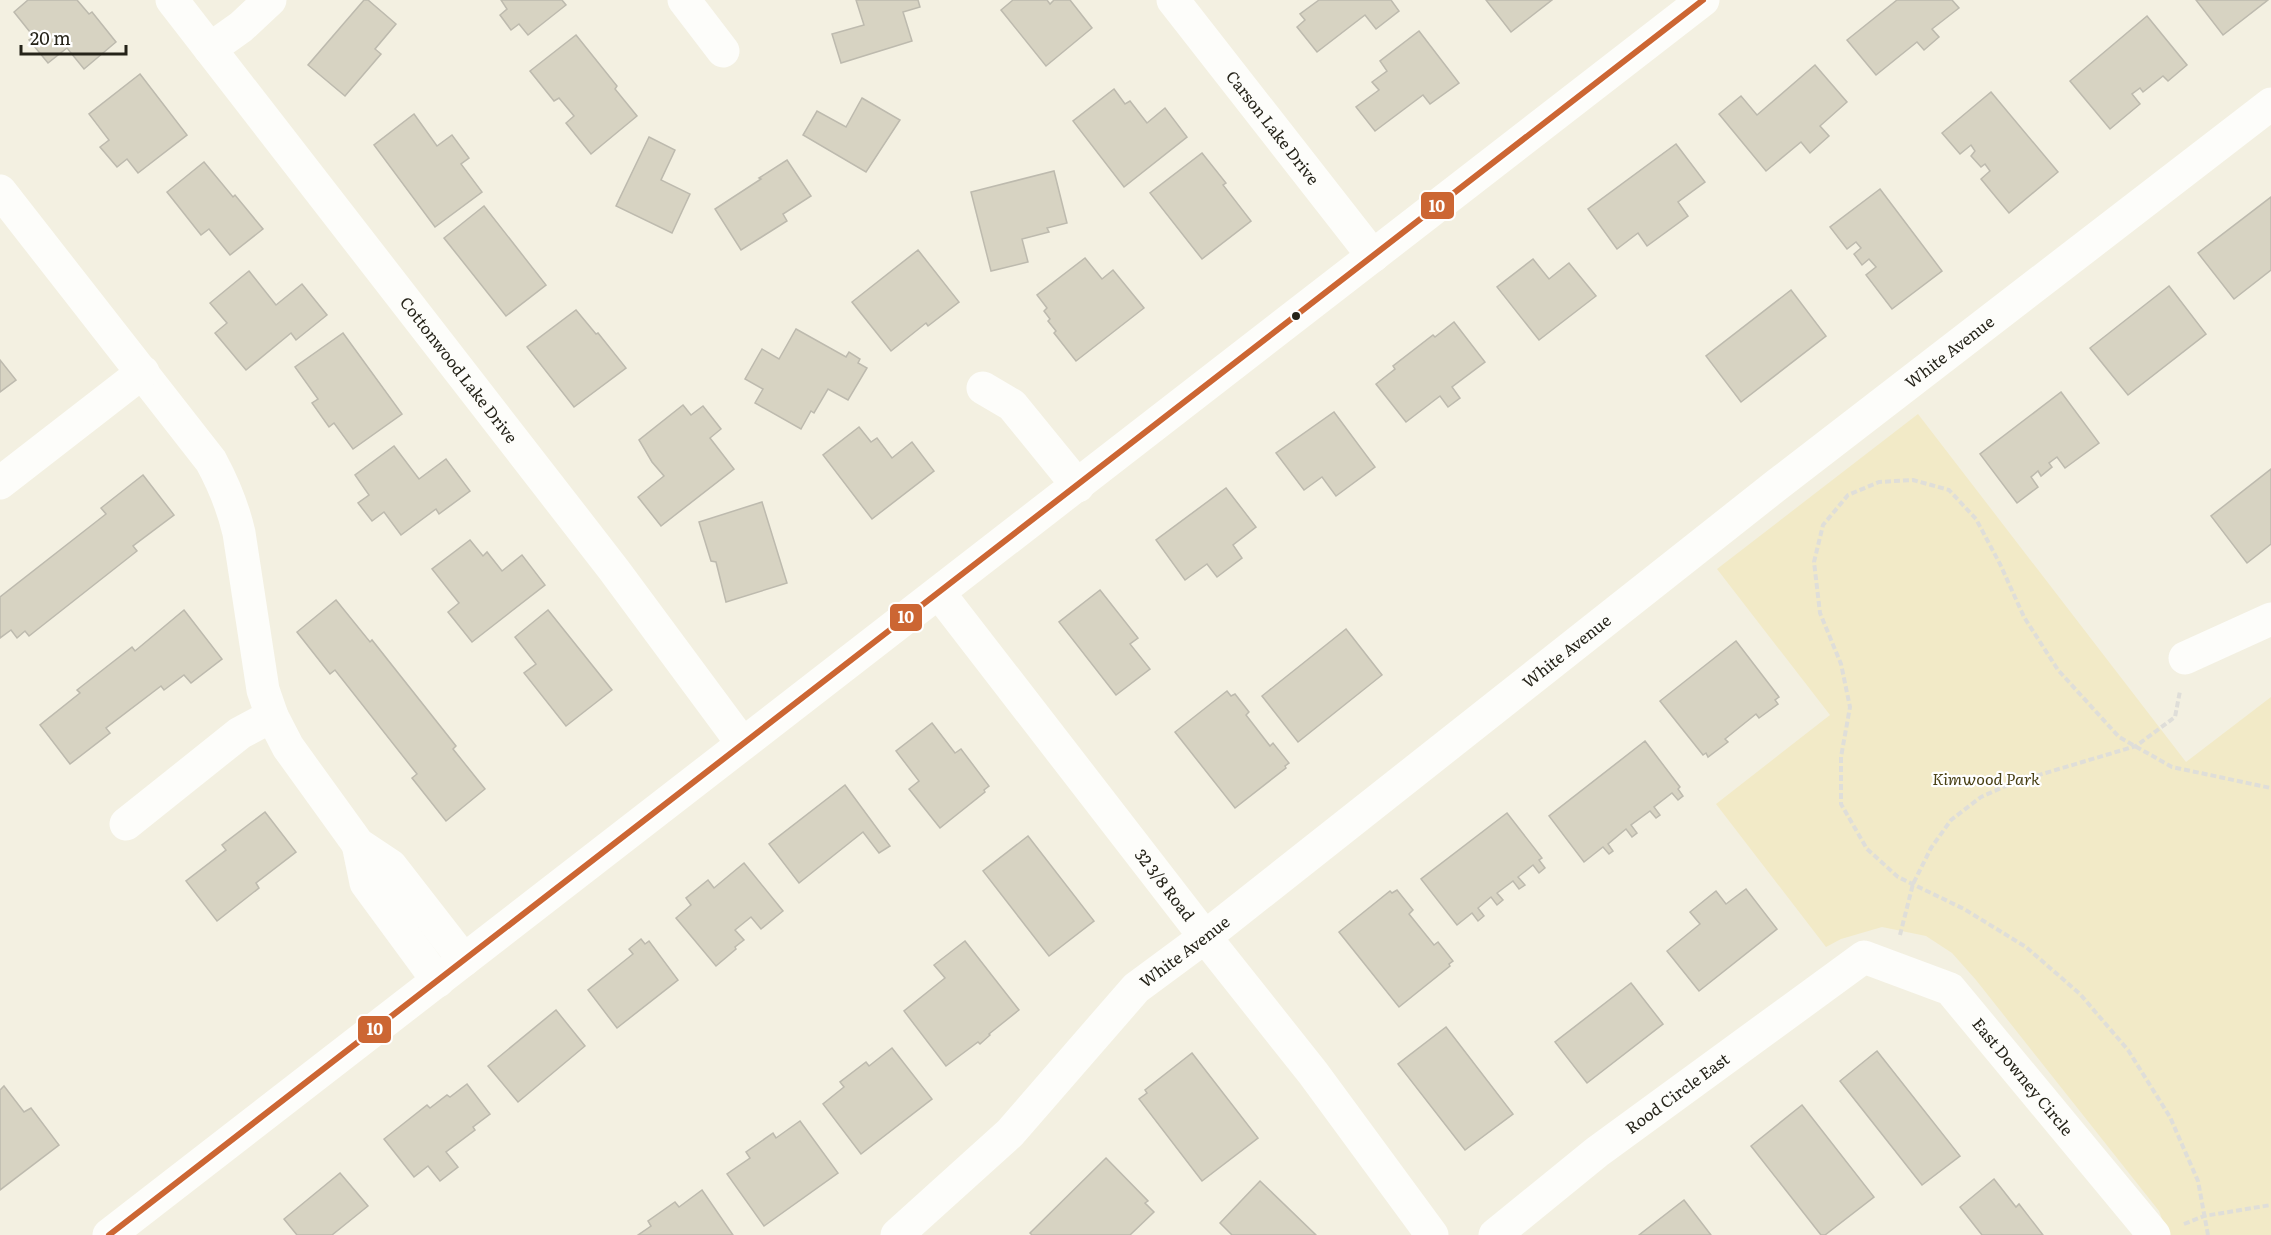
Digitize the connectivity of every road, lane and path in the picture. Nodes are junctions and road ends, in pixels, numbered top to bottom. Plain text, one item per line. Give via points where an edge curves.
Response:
1 (172, 0) edge
2 (270, 0) edge
3 (684, 0) edge
4 (1173, 0) edge
5 (1691, 4) edge
6 (210, 49) junction
7 (723, 51) dead end
8 (2271, 104) edge
9 (0, 191) edge
10 (1373, 256) junction
11 (143, 372) junction
12 (983, 388) dead end
13 (0, 483) edge
14 (1078, 486) junction
15 (939, 593) junction
16 (2271, 619) edge
17 (2186, 658) joint
18 (272, 716) junction
19 (742, 743) junction
20 (2136, 746) junction
21 (2271, 788) edge
22 (126, 824) dead end
23 (357, 844) junction
24 (1913, 884) junction
25 (1204, 936) junction
26 (464, 960) junction
27 (1877, 962) junction
28 (438, 981) junction
29 (2271, 1205) edge
30 (2204, 1216) junction
31 (109, 1235) edge
32 (897, 1235) edge
33 (1432, 1235) edge
34 (1495, 1235) edge
35 (2154, 1235) edge
36 (2208, 1235) edge

1 - 6 street, Cottonwood Lake Drive
2 - 6 street
3 - 7 street
4 - 10 street, Carson Lake Drive
5 - 10 street
6 - 19 street, Cottonwood Lake Drive via 614,570
8 - 25 street, White Avenue via 1778,484
9 - 11 street
10 - 14 street
11 - 13 street
11 - 18 street via 211,461 233,507 263,690
12 - 14 street via 1012,405
14 - 15 street
15 - 19 street
15 - 25 street, 32 3/8 Road
16 - 17 street
17 - 20 path via 2175,717
18 - 22 street via 240,733
18 - 23 street via 288,747
19 - 26 street
20 - 21 path via 2172,767
20 - 24 path via 1981,796 1951,820
20 - 24 path via 2119,737 2058,670 2024,617 1976,519 1949,490 1913,480 1879,482 1848,495 1823,525 1814,562 1820,613 1841,664 1850,707 1841,757 1841,804 1867,849 1898,877
23 - 26 street via 391,866
23 - 28 street via 366,884
24 - 27 path
24 - 30 path via 2026,947 2080,994 2128,1050 2170,1117 2198,1181
25 - 32 street, White Avenue via 1136,988 1010,1133
25 - 33 street, 32 3/8 Road via 1313,1073
26 - 28 street
27 - 34 street, Rood Circle East via 1597,1152
27 - 35 street, East Downey Circle via 1950,989
28 - 31 street
29 - 30 path
30 - 35 path
30 - 36 path

